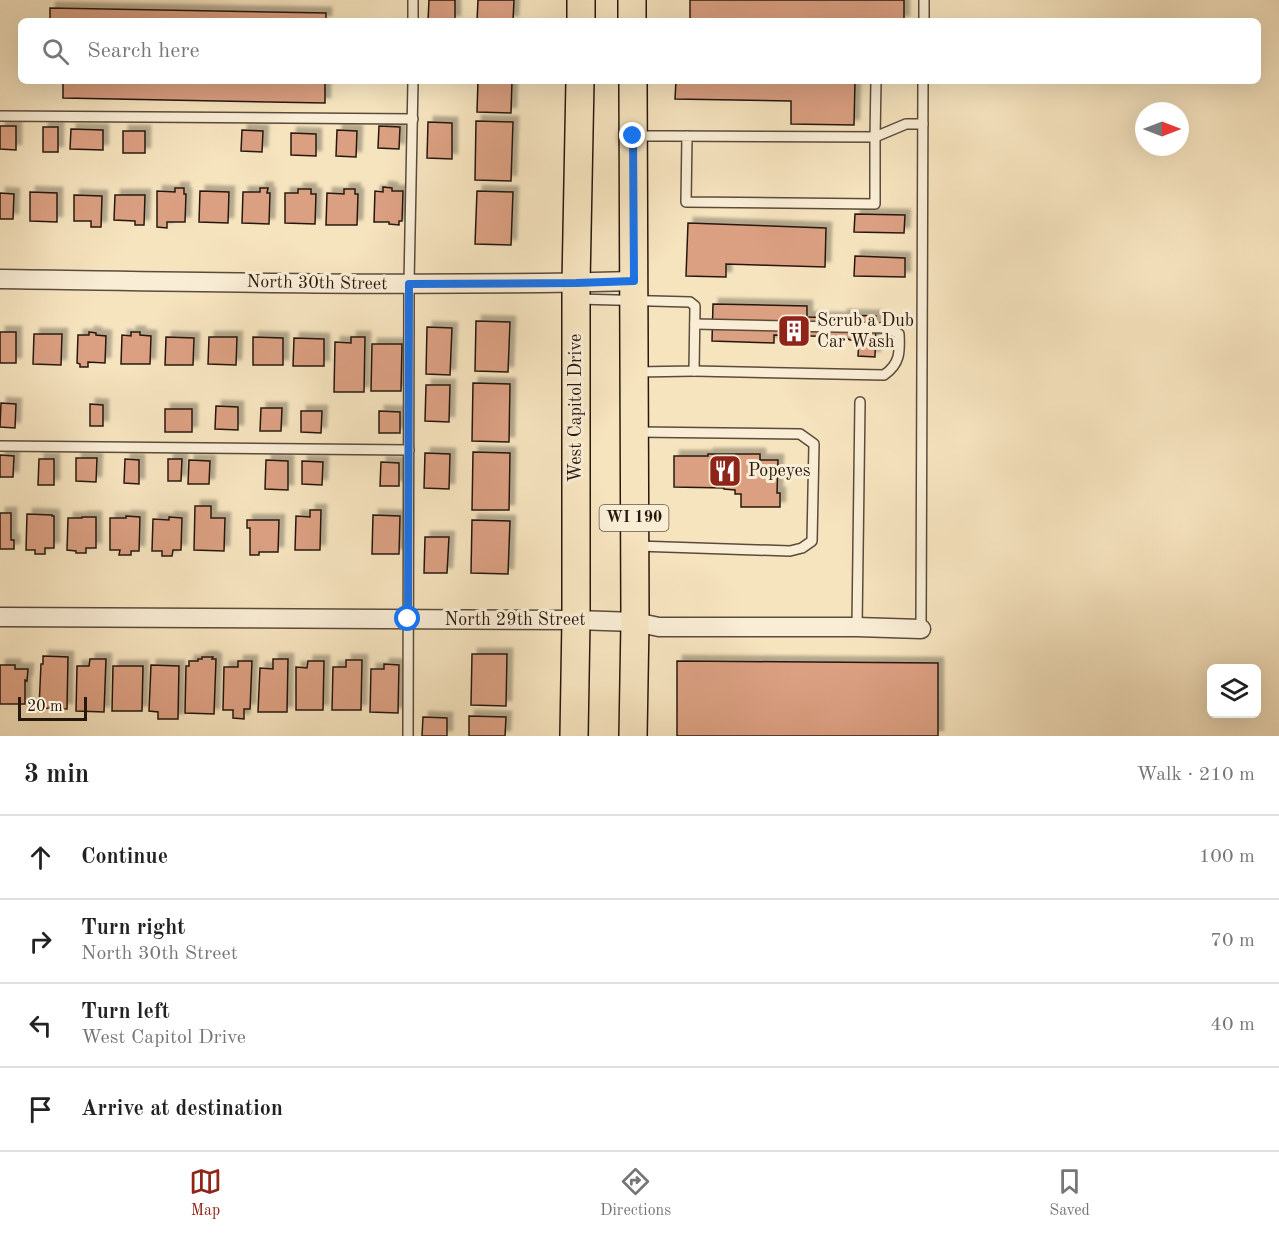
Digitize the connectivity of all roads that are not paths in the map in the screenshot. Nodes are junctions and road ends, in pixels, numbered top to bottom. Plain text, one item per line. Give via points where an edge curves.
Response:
1 (414, 0) edge
2 (581, 0) edge
3 (632, 0) edge
4 (924, 0) edge
5 (413, 18) edge
6 (581, 18) edge
7 (632, 18) edge
8 (924, 18) edge
9 (413, 84) edge
10 (580, 84) edge
11 (633, 84) edge
12 (876, 84) edge
13 (923, 84) edge
14 (0, 116) edge
15 (413, 119) junction
16 (923, 124) junction
17 (633, 136) junction
18 (687, 136) junction
19 (875, 137) junction
20 (0, 279) edge
21 (409, 284) junction
22 (576, 291) junction
23 (634, 291) junction
24 (695, 324) junction
25 (694, 371) junction
26 (634, 372) junction
27 (860, 402) dead end
28 (634, 432) junction
29 (0, 446) edge
30 (409, 450) junction
31 (634, 546) junction
32 (0, 617) edge
33 (408, 619) junction
34 (576, 620) junction
35 (635, 622) junction
36 (857, 627) junction
37 (921, 629) joint
38 (408, 736) edge
39 (574, 736) edge
40 (633, 736) edge

1 - 5 lane
2 - 6 main road
3 - 7 main road
4 - 8 lane
9 - 15 lane
10 - 22 main road, West Capitol Drive / WI 190
11 - 17 main road, WI 190
12 - 19 lane
13 - 16 lane
14 - 15 lane
15 - 21 lane
16 - 19 lane via 906,124
16 - 37 lane
17 - 18 lane
17 - 23 main road, WI 190
18 - 19 lane
18 - 19 lane via 686,202 875,204
20 - 21 street, North 30th Street
21 - 22 street, North 30th Street
21 - 30 lane
22 - 23 street, North 30th Street
22 - 34 main road, West Capitol Drive / WI 190
23 - 24 lane via 690,302 695,306
23 - 26 main road, WI 190
24 - 25 lane
24 - 25 lane via 888,328 899,334 900,351 896,364 884,375
25 - 26 lane
26 - 28 main road, WI 190
27 - 36 lane
28 - 31 main road, WI 190
28 - 31 lane via 800,434 814,444 812,541 802,548 790,551
29 - 30 lane
30 - 33 lane
31 - 35 main road, WI 190
32 - 33 street, North 29th Street
33 - 34 street, North 29th Street
33 - 38 lane
34 - 35 street, North 29th Street
34 - 39 main road, West Capitol Drive / WI 190
35 - 36 street, North 29th Street via 659,627
35 - 40 main road, WI 190
36 - 37 street, North 29th Street

